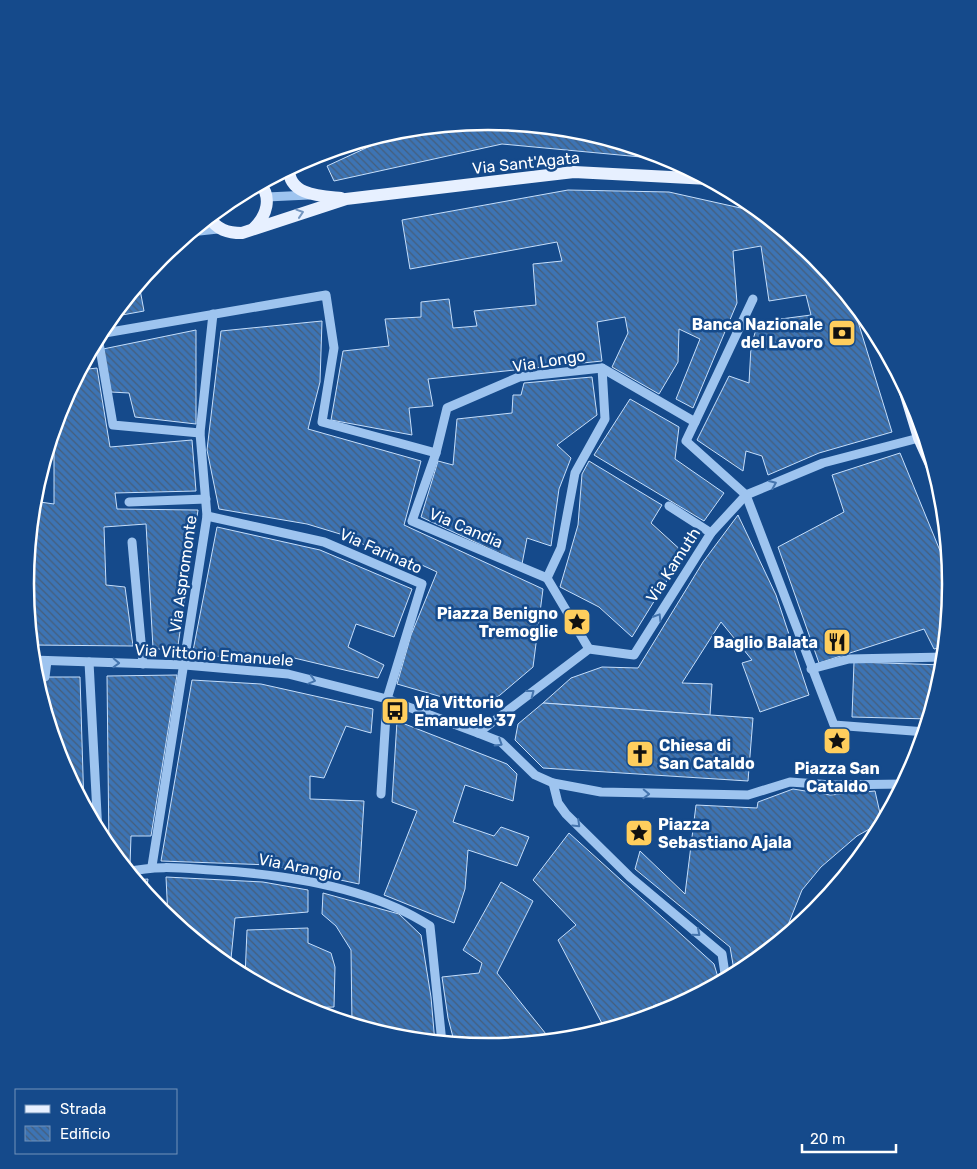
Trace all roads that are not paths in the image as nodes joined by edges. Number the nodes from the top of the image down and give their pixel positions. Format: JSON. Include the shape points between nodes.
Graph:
{"nodes":[{"id":1,"x":290,"y":175,"type":"edge"},
{"id":2,"x":692,"y":178,"type":"edge"},
{"id":3,"x":269,"y":187,"type":"edge"},
{"id":4,"x":265,"y":189,"type":"edge"},
{"id":5,"x":309,"y":195,"type":"junction"},
{"id":6,"x":346,"y":198,"type":"junction"},
{"id":7,"x":214,"y":223,"type":"edge"},
{"id":8,"x":218,"y":228,"type":"junction"},
{"id":9,"x":254,"y":228,"type":"junction"},
{"id":10,"x":205,"y":230,"type":"edge"},
{"id":11,"x":753,"y":299,"type":"dead end"},
{"id":12,"x":213,"y":314,"type":"junction"},
{"id":13,"x":109,"y":334,"type":"edge"},
{"id":14,"x":100,"y":348,"type":"edge"},
{"id":15,"x":602,"y":368,"type":"junction"},
{"id":16,"x":695,"y":422,"type":"junction"},
{"id":17,"x":200,"y":433,"type":"junction"},
{"id":18,"x":919,"y":438,"type":"edge"},
{"id":19,"x":436,"y":453,"type":"junction"},
{"id":20,"x":746,"y":495,"type":"junction"},
{"id":21,"x":206,"y":500,"type":"junction"},
{"id":22,"x":129,"y":502,"type":"dead end"},
{"id":23,"x":669,"y":506,"type":"dead end"},
{"id":24,"x":207,"y":516,"type":"junction"},
{"id":25,"x":711,"y":533,"type":"junction"},
{"id":26,"x":132,"y":542,"type":"dead end"},
{"id":27,"x":547,"y":578,"type":"junction"},
{"id":28,"x":589,"y":649,"type":"junction"},
{"id":29,"x":937,"y":657,"type":"edge"},
{"id":30,"x":40,"y":661,"type":"edge"},
{"id":31,"x":47,"y":661,"type":"junction"},
{"id":32,"x":89,"y":662,"type":"junction"},
{"id":33,"x":143,"y":664,"type":"junction"},
{"id":34,"x":185,"y":665,"type":"junction"},
{"id":35,"x":811,"y":669,"type":"junction"},
{"id":36,"x":45,"y":677,"type":"tunnel mouth"},
{"id":37,"x":387,"y":700,"type":"junction"},
{"id":38,"x":919,"y":731,"type":"edge"},
{"id":39,"x":478,"y":733,"type":"junction"},
{"id":40,"x":553,"y":783,"type":"junction"},
{"id":41,"x":897,"y":784,"type":"edge"},
{"id":42,"x":381,"y":794,"type":"dead end"},
{"id":43,"x":97,"y":815,"type":"edge"},
{"id":44,"x":152,"y":866,"type":"junction"},
{"id":45,"x":136,"y":870,"type":"edge"},
{"id":46,"x":725,"y":973,"type":"edge"},
{"id":47,"x":441,"y":1036,"type":"edge"}],
"edges":[{"from":1,"to":5,"type":"main road","via":[[296,187]]},
{"from":2,"to":6,"type":"main road","name":"Via Sant'Agata","via":[[574,172]]},
{"from":3,"to":5,"type":"street"},
{"from":4,"to":9,"type":"main road","via":[[264,214]]},
{"from":5,"to":6,"type":"main road"},
{"from":9,"to":6,"type":"main road","one_way":true},
{"from":7,"to":8,"type":"main road"},
{"from":8,"to":9,"type":"main road","via":[[230,233]]},
{"from":8,"to":10,"type":"street"},
{"from":11,"to":16,"type":"street"},
{"from":12,"to":13,"type":"street"},
{"from":12,"to":17,"type":"street","name":"Via Aspromonte"},
{"from":12,"to":19,"type":"street","via":[[326,295],[334,348],[322,422]]},
{"from":14,"to":17,"type":"street","via":[[113,425]]},
{"from":15,"to":16,"type":"street","name":"Via Longo"},
{"from":15,"to":19,"type":"street","name":"Via Longo","via":[[520,377],[447,408]]},
{"from":15,"to":27,"type":"street","via":[[605,419],[575,473],[561,548]]},
{"from":16,"to":20,"type":"street","via":[[686,442]]},
{"from":17,"to":21,"type":"street","name":"Via Aspromonte"},
{"from":20,"to":18,"type":"street","name":"Via Kamuth","one_way":true,"via":[[823,463]]},
{"from":19,"to":27,"type":"street","name":"Via Candia","via":[[412,521]]},
{"from":20,"to":25,"type":"street","name":"Via Kamuth"},
{"from":20,"to":35,"type":"street"},
{"from":21,"to":22,"type":"street"},
{"from":21,"to":24,"type":"street","name":"Via Aspromonte"},
{"from":23,"to":25,"type":"street"},
{"from":24,"to":34,"type":"street","name":"Via Aspromonte"},
{"from":24,"to":37,"type":"street","name":"Via Farinato","via":[[324,542],[422,584]]},
{"from":28,"to":25,"type":"street","name":"Via Kamuth","one_way":true,"via":[[634,655]]},
{"from":26,"to":33,"type":"street"},
{"from":27,"to":28,"type":"street"},
{"from":39,"to":28,"type":"street","one_way":true},
{"from":29,"to":35,"type":"street","via":[[848,659]]},
{"from":30,"to":31,"type":"street","name":"Via Vittorio Emanuele"},
{"from":31,"to":32,"type":"street","name":"Via Vittorio Emanuele"},
{"from":31,"to":36,"type":"street"},
{"from":32,"to":33,"type":"street","name":"Via Vittorio Emanuele","one_way":true},
{"from":32,"to":43,"type":"street"},
{"from":33,"to":34,"type":"street","name":"Via Vittorio Emanuele"},
{"from":34,"to":37,"type":"street","name":"Via Vittorio Emanuele","one_way":true,"via":[[288,674]]},
{"from":34,"to":44,"type":"street","name":"Via Aspromonte"},
{"from":35,"to":38,"type":"street","via":[[834,725]]},
{"from":37,"to":39,"type":"street","name":"Via Vittorio Emanuele"},
{"from":37,"to":42,"type":"street","name":"Via Farinato"},
{"from":39,"to":40,"type":"street","name":"Via Vittorio Emanuele","one_way":true,"via":[[501,742],[535,775]]},
{"from":40,"to":41,"type":"street","name":"Via Vittorio Emanuele","one_way":true,"via":[[601,792],[748,795],[790,782]]},
{"from":40,"to":46,"type":"street","one_way":true,"via":[[558,803],[566,814],[630,877],[722,954]]},
{"from":44,"to":45,"type":"street","name":"Via Arangio"},
{"from":44,"to":47,"type":"street","name":"Via Arangio","via":[[267,873],[372,898],[408,912],[430,926]]}]}
